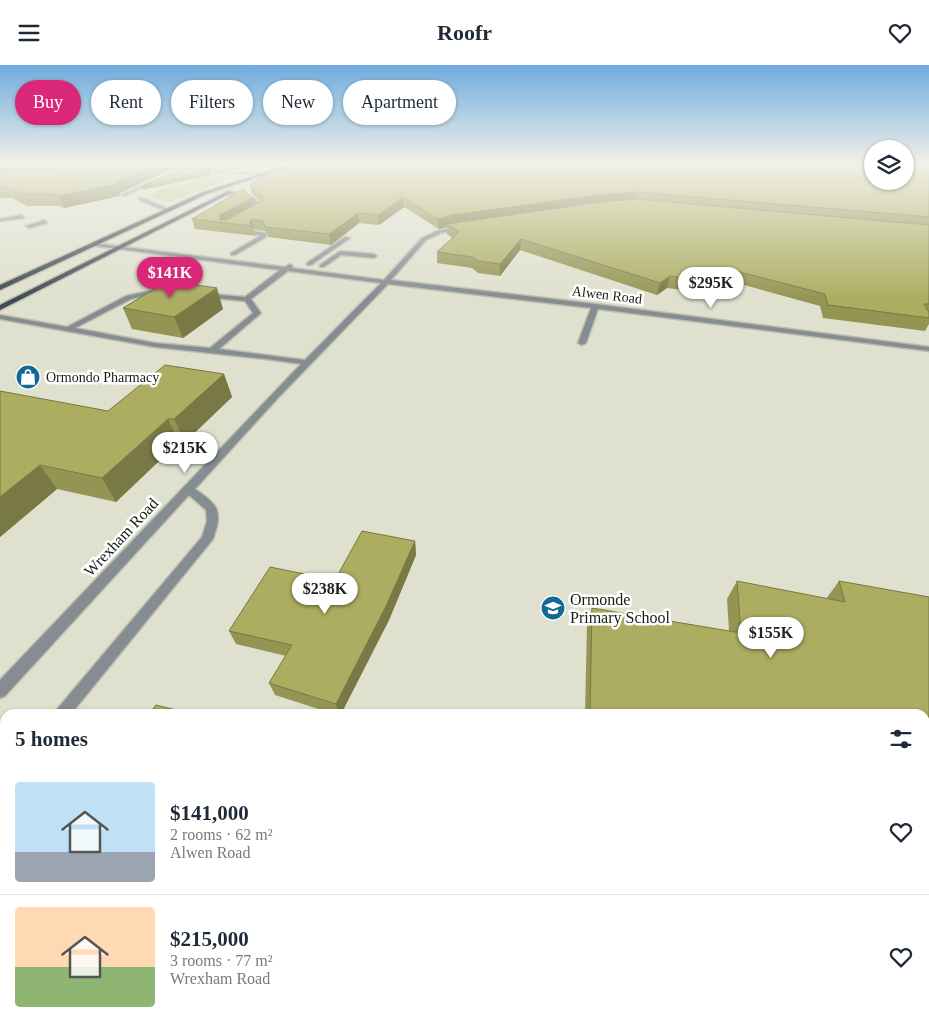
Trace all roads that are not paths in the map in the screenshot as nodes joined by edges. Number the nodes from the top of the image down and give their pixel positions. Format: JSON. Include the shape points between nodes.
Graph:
{"nodes":[{"id":1,"x":196,"y":209,"type":"edge"},
{"id":2,"x":259,"y":209,"type":"edge"},
{"id":3,"x":168,"y":210,"type":"edge"},
{"id":4,"x":247,"y":216,"type":"edge"},
{"id":5,"x":22,"y":217,"type":"edge"},
{"id":6,"x":2,"y":220,"type":"dead end"},
{"id":7,"x":45,"y":222,"type":"dead end"},
{"id":8,"x":29,"y":226,"type":"dead end"},
{"id":9,"x":469,"y":226,"type":"edge"},
{"id":10,"x":256,"y":232,"type":"edge"},
{"id":11,"x":106,"y":238,"type":"junction"},
{"id":12,"x":347,"y":238,"type":"edge"},
{"id":13,"x":130,"y":241,"type":"junction"},
{"id":14,"x":95,"y":244,"type":"junction"},
{"id":15,"x":117,"y":247,"type":"junction"},
{"id":16,"x":233,"y":254,"type":"junction"},
{"id":17,"x":374,"y":256,"type":"dead end"},
{"id":18,"x":296,"y":262,"type":"junction"},
{"id":19,"x":309,"y":264,"type":"junction"},
{"id":20,"x":322,"y":266,"type":"junction"},
{"id":21,"x":287,"y":269,"type":"junction"},
{"id":22,"x":389,"y":279,"type":"junction"},
{"id":23,"x":0,"y":288,"type":"edge"},
{"id":24,"x":179,"y":293,"type":"edge"},
{"id":25,"x":198,"y":295,"type":"edge"},
{"id":26,"x":248,"y":299,"type":"junction"},
{"id":27,"x":595,"y":306,"type":"junction"},
{"id":28,"x":0,"y":308,"type":"edge"},
{"id":29,"x":0,"y":317,"type":"edge"},
{"id":30,"x":70,"y":328,"type":"junction"},
{"id":31,"x":582,"y":343,"type":"dead end"},
{"id":32,"x":929,"y":349,"type":"edge"},
{"id":33,"x":211,"y":351,"type":"junction"},
{"id":34,"x":308,"y":363,"type":"junction"},
{"id":35,"x":188,"y":489,"type":"junction"},
{"id":36,"x":0,"y":691,"type":"edge"},
{"id":37,"x":65,"y":709,"type":"edge"}],
"edges":[{"from":1,"to":13,"type":"main road"},
{"from":2,"to":4,"type":"street"},
{"from":3,"to":11,"type":"main road"},
{"from":5,"to":6,"type":"street"},
{"from":7,"to":8,"type":"street"},
{"from":9,"to":22,"type":"street","name":"Wrexham Road","via":[[428,237]]},
{"from":10,"to":16,"type":"street","via":[[263,237]]},
{"from":11,"to":13,"type":"street","name":"Alwen Road"},
{"from":11,"to":14,"type":"main road"},
{"from":12,"to":19,"type":"street"},
{"from":13,"to":15,"type":"main road"},
{"from":13,"to":16,"type":"street","name":"Alwen Road"},
{"from":14,"to":15,"type":"street","name":"Alwen Road"},
{"from":14,"to":23,"type":"main road"},
{"from":15,"to":21,"type":"street","name":"Alwen Road"},
{"from":15,"to":28,"type":"main road"},
{"from":16,"to":18,"type":"street","name":"Alwen Road"},
{"from":17,"to":20,"type":"street","via":[[340,253]]},
{"from":18,"to":19,"type":"street","name":"Alwen Road"},
{"from":18,"to":21,"type":"street"},
{"from":19,"to":20,"type":"street","name":"Alwen Road"},
{"from":20,"to":22,"type":"street","name":"Alwen Road"},
{"from":21,"to":22,"type":"street","name":"Alwen Road"},
{"from":21,"to":26,"type":"street"},
{"from":22,"to":27,"type":"street","name":"Alwen Road"},
{"from":22,"to":34,"type":"street","name":"Wrexham Road"},
{"from":24,"to":30,"type":"street","via":[[151,291],[132,296]]},
{"from":25,"to":26,"type":"street"},
{"from":26,"to":33,"type":"street","via":[[257,313]]},
{"from":27,"to":31,"type":"street"},
{"from":27,"to":32,"type":"street","name":"Alwen Road"},
{"from":29,"to":30,"type":"street"},
{"from":30,"to":33,"type":"street","via":[[128,341]]},
{"from":33,"to":34,"type":"street"},
{"from":34,"to":35,"type":"street","name":"Wrexham Road"},
{"from":35,"to":36,"type":"street","name":"Wrexham Road"},
{"from":35,"to":37,"type":"street","via":[[214,510],[214,521],[207,539]]}]}
